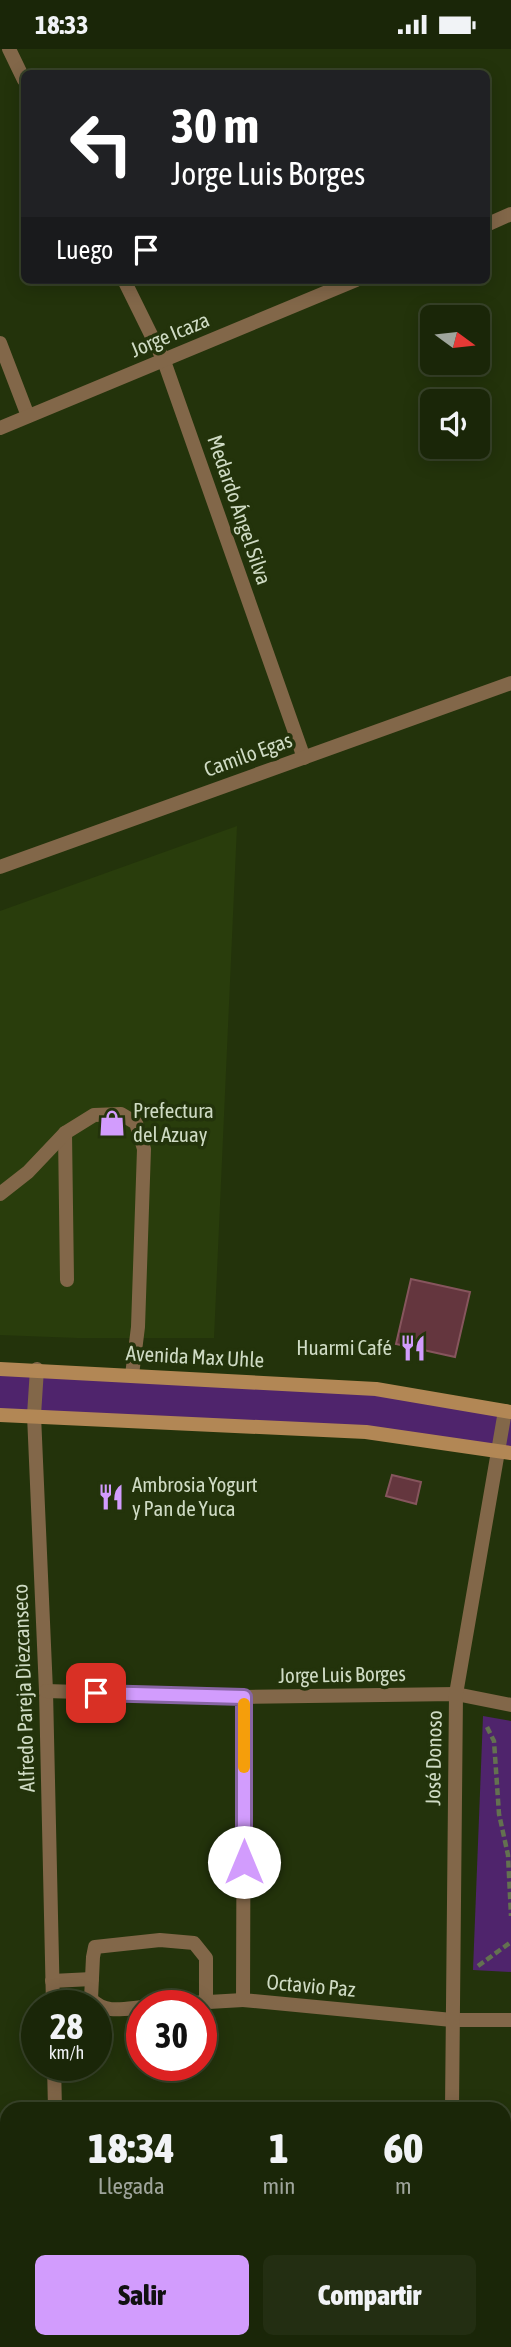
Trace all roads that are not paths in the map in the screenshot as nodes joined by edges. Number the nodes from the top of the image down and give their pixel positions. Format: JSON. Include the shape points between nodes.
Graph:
{"nodes":[{"id":1,"x":9,"y":49,"type":"edge"},
{"id":2,"x":21,"y":74,"type":"edge"},
{"id":3,"x":511,"y":214,"type":"edge"},
{"id":4,"x":490,"y":223,"type":"edge"},
{"id":5,"x":126,"y":284,"type":"edge"},
{"id":6,"x":346,"y":284,"type":"edge"},
{"id":7,"x":0,"y":343,"type":"edge"},
{"id":8,"x":164,"y":361,"type":"junction"},
{"id":9,"x":28,"y":416,"type":"junction"},
{"id":10,"x":0,"y":428,"type":"edge"},
{"id":11,"x":511,"y":683,"type":"edge"},
{"id":12,"x":304,"y":758,"type":"junction"},
{"id":13,"x":0,"y":867,"type":"edge"},
{"id":14,"x":65,"y":1133,"type":"junction"},
{"id":15,"x":0,"y":1194,"type":"edge"},
{"id":16,"x":67,"y":1280,"type":"dead end"},
{"id":17,"x":0,"y":1369,"type":"edge"},
{"id":18,"x":37,"y":1369,"type":"junction"},
{"id":19,"x":132,"y":1375,"type":"junction"},
{"id":20,"x":508,"y":1412,"type":"edge"},
{"id":21,"x":0,"y":1415,"type":"edge"},
{"id":22,"x":34,"y":1415,"type":"junction"},
{"id":23,"x":505,"y":1451,"type":"edge"},
{"id":24,"x":46,"y":1691,"type":"junction"},
{"id":25,"x":456,"y":1694,"type":"junction"},
{"id":26,"x":244,"y":1697,"type":"junction"},
{"id":27,"x":511,"y":1705,"type":"edge"},
{"id":28,"x":92,"y":1979,"type":"junction"},
{"id":29,"x":52,"y":1981,"type":"junction"},
{"id":30,"x":52,"y":1990,"type":"edge"},
{"id":31,"x":206,"y":1990,"type":"edge"},
{"id":32,"x":243,"y":2000,"type":"junction"},
{"id":33,"x":217,"y":2002,"type":"edge"},
{"id":34,"x":126,"y":2009,"type":"edge"},
{"id":35,"x":452,"y":2020,"type":"junction"},
{"id":36,"x":511,"y":2020,"type":"edge"},
{"id":37,"x":54,"y":2081,"type":"edge"},
{"id":38,"x":55,"y":2102,"type":"edge"},
{"id":39,"x":452,"y":2102,"type":"edge"}],
"edges":[{"from":1,"to":2,"type":"street"},
{"from":3,"to":4,"type":"street"},
{"from":5,"to":8,"type":"street","name":"Medardo Ángel Silva"},
{"from":6,"to":8,"type":"street","name":"Jorge Icaza"},
{"from":7,"to":9,"type":"street"},
{"from":8,"to":9,"type":"street","name":"Jorge Icaza"},
{"from":8,"to":12,"type":"street","name":"Medardo Ángel Silva"},
{"from":9,"to":10,"type":"street","name":"Jorge Icaza"},
{"from":11,"to":12,"type":"street","name":"Camilo Egas"},
{"from":12,"to":13,"type":"street","name":"Camilo Egas"},
{"from":14,"to":15,"type":"street"},
{"from":14,"to":16,"type":"street"},
{"from":14,"to":19,"type":"street","via":[[94,1115],[121,1114],[136,1123],[144,1149]]},
{"from":17,"to":18,"type":"main road","name":"Avenida Max Uhle"},
{"from":18,"to":19,"type":"main road","name":"Avenida Max Uhle"},
{"from":18,"to":22,"type":"street","name":"Alfredo Pareja Diezcanseco"},
{"from":19,"to":20,"type":"main road","name":"Avenida Max Uhle","via":[[376,1389]]},
{"from":20,"to":23,"type":"street","name":"José Donoso"},
{"from":21,"to":22,"type":"main road"},
{"from":22,"to":23,"type":"main road","via":[[366,1432]]},
{"from":22,"to":24,"type":"street","name":"Alfredo Pareja Diezcanseco"},
{"from":23,"to":25,"type":"street","name":"José Donoso"},
{"from":24,"to":26,"type":"street","name":"Jorge Luis Borges"},
{"from":24,"to":29,"type":"street","name":"Alfredo Pareja Diezcanseco"},
{"from":25,"to":26,"type":"street","name":"Jorge Luis Borges"},
{"from":25,"to":27,"type":"street","name":"Jorge Luis Borges"},
{"from":25,"to":35,"type":"street","name":"José Donoso"},
{"from":26,"to":32,"type":"street","name":"Octavio Paz"},
{"from":28,"to":29,"type":"street"},
{"from":28,"to":31,"type":"street","via":[[95,1947],[160,1940],[194,1943],[206,1958]]},
{"from":28,"to":34,"type":"street","via":[[91,1999],[99,2007]]},
{"from":29,"to":30,"type":"street","name":"Alfredo Pareja Diezcanseco"},
{"from":32,"to":33,"type":"street"},
{"from":32,"to":35,"type":"street","name":"Octavio Paz"},
{"from":35,"to":36,"type":"street","name":"Octavio Paz"},
{"from":35,"to":39,"type":"street","name":"José Donoso"},
{"from":37,"to":38,"type":"street"}]}
